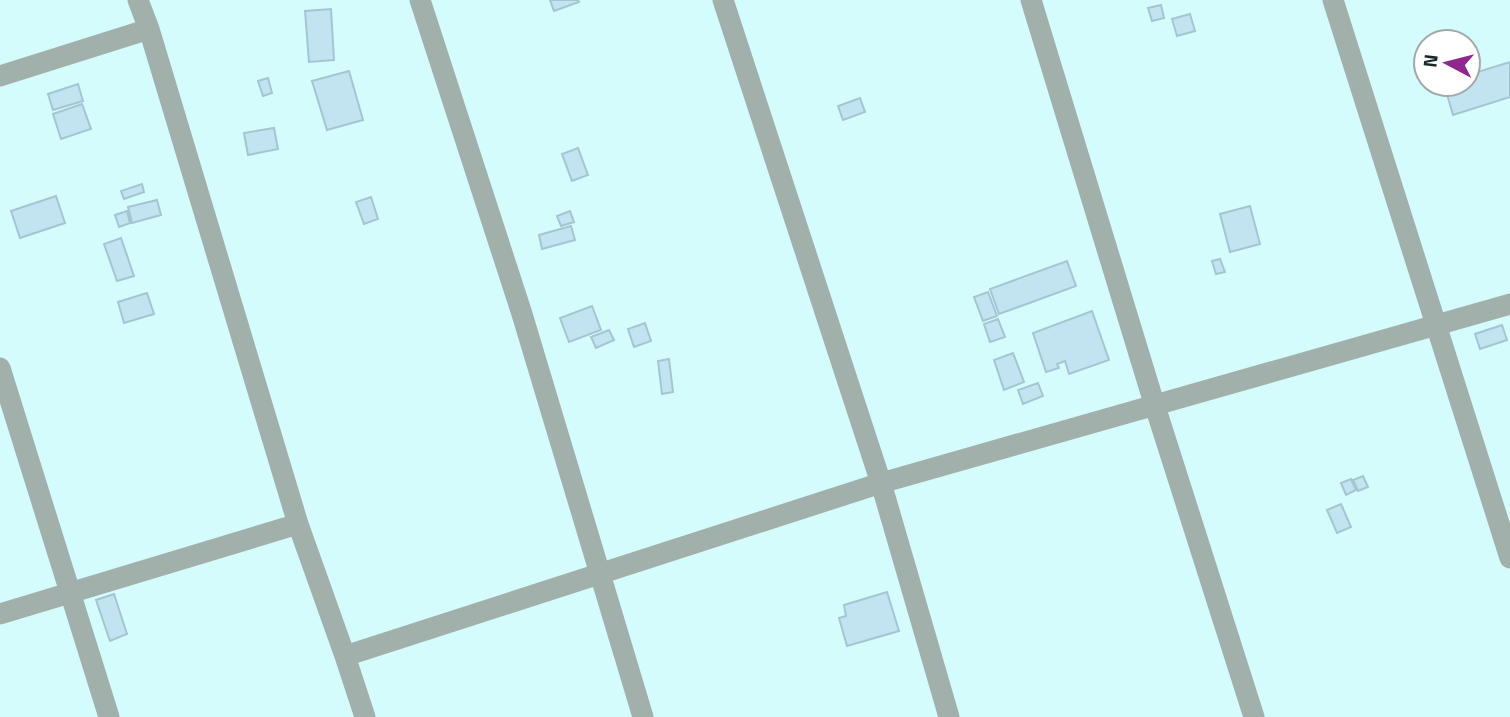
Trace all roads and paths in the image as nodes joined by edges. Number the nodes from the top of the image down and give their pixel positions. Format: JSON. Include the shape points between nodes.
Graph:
{"nodes":[{"id":1,"x":138,"y":0,"type":"edge"},
{"id":2,"x":420,"y":0,"type":"edge"},
{"id":3,"x":723,"y":0,"type":"edge"},
{"id":4,"x":1031,"y":0,"type":"edge"},
{"id":5,"x":1334,"y":0,"type":"edge"},
{"id":6,"x":149,"y":29,"type":"junction"},
{"id":7,"x":0,"y":76,"type":"edge"},
{"id":8,"x":1510,"y":304,"type":"edge"},
{"id":9,"x":1437,"y":326,"type":"junction"},
{"id":10,"x":0,"y":368,"type":"edge"},
{"id":11,"x":1154,"y":403,"type":"junction"},
{"id":12,"x":881,"y":483,"type":"junction"},
{"id":13,"x":298,"y":524,"type":"junction"},
{"id":14,"x":1510,"y":558,"type":"edge"},
{"id":15,"x":601,"y":574,"type":"junction"},
{"id":16,"x":69,"y":594,"type":"junction"},
{"id":17,"x":0,"y":614,"type":"edge"},
{"id":18,"x":345,"y":656,"type":"junction"},
{"id":19,"x":109,"y":717,"type":"edge"},
{"id":20,"x":365,"y":717,"type":"edge"},
{"id":21,"x":643,"y":717,"type":"edge"},
{"id":22,"x":950,"y":717,"type":"edge"},
{"id":23,"x":1254,"y":717,"type":"edge"}],
"edges":[{"from":1,"to":6,"type":"street"},
{"from":2,"to":15,"type":"street"},
{"from":3,"to":12,"type":"street"},
{"from":4,"to":11,"type":"street"},
{"from":5,"to":9,"type":"street"},
{"from":6,"to":7,"type":"street"},
{"from":6,"to":13,"type":"street"},
{"from":8,"to":9,"type":"street"},
{"from":9,"to":11,"type":"street"},
{"from":9,"to":14,"type":"street"},
{"from":10,"to":16,"type":"street"},
{"from":11,"to":12,"type":"street"},
{"from":11,"to":23,"type":"street"},
{"from":12,"to":15,"type":"street"},
{"from":12,"to":22,"type":"street"},
{"from":13,"to":16,"type":"street"},
{"from":13,"to":18,"type":"street"},
{"from":15,"to":18,"type":"street"},
{"from":15,"to":21,"type":"street"},
{"from":16,"to":17,"type":"street"},
{"from":16,"to":19,"type":"street"},
{"from":18,"to":20,"type":"street"}]}
